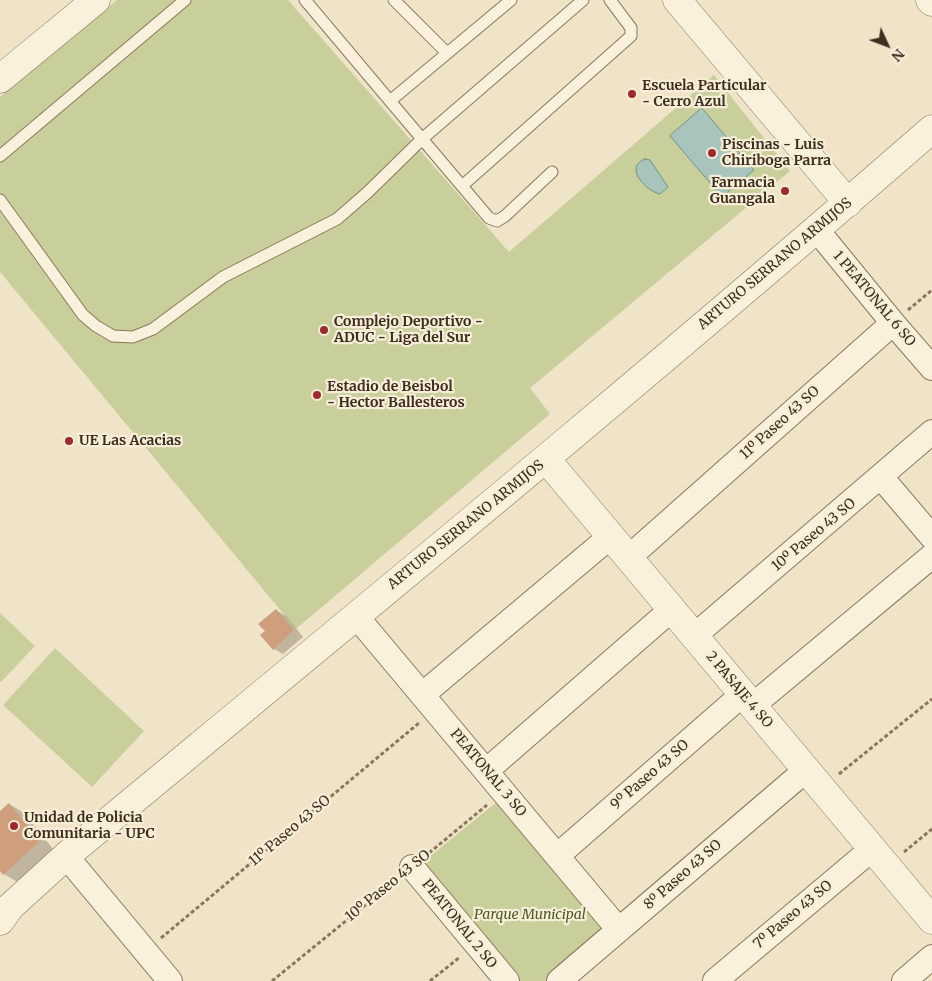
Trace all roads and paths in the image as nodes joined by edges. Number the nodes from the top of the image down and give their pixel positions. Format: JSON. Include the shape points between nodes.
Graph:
{"nodes":[{"id":1,"x":96,"y":0,"type":"edge"},
{"id":2,"x":185,"y":0,"type":"edge"},
{"id":3,"x":305,"y":0,"type":"edge"},
{"id":4,"x":394,"y":0,"type":"edge"},
{"id":5,"x":511,"y":0,"type":"edge"},
{"id":6,"x":583,"y":0,"type":"edge"},
{"id":7,"x":610,"y":0,"type":"edge"},
{"id":8,"x":677,"y":0,"type":"edge"},
{"id":9,"x":447,"y":53,"type":"junction"},
{"id":10,"x":2,"y":74,"type":"edge"},
{"id":11,"x":390,"y":102,"type":"junction"},
{"id":12,"x":932,"y":129,"type":"edge"},
{"id":13,"x":422,"y":139,"type":"junction"},
{"id":14,"x":0,"y":156,"type":"edge"},
{"id":15,"x":552,"y":172,"type":"dead end"},
{"id":16,"x":462,"y":186,"type":"junction"},
{"id":17,"x":0,"y":200,"type":"edge"},
{"id":18,"x":848,"y":203,"type":"junction"},
{"id":19,"x":816,"y":230,"type":"junction"},
{"id":20,"x":932,"y":290,"type":"edge"},
{"id":21,"x":893,"y":323,"type":"junction"},
{"id":22,"x":932,"y":368,"type":"edge"},
{"id":23,"x":932,"y":432,"type":"edge"},
{"id":24,"x":546,"y":459,"type":"junction"},
{"id":25,"x":881,"y":477,"type":"junction"},
{"id":26,"x":610,"y":536,"type":"junction"},
{"id":27,"x":932,"y":537,"type":"edge"},
{"id":28,"x":932,"y":556,"type":"edge"},
{"id":29,"x":628,"y":558,"type":"junction"},
{"id":30,"x":672,"y":609,"type":"junction"},
{"id":31,"x":356,"y":616,"type":"junction"},
{"id":32,"x":694,"y":636,"type":"junction"},
{"id":33,"x":932,"y":699,"type":"edge"},
{"id":34,"x":748,"y":700,"type":"junction"},
{"id":35,"x":429,"y":703,"type":"junction"},
{"id":36,"x":486,"y":771,"type":"junction"},
{"id":37,"x":814,"y":779,"type":"junction"},
{"id":38,"x":503,"y":792,"type":"junction"},
{"id":39,"x":932,"y":829,"type":"edge"},
{"id":40,"x":66,"y":856,"type":"junction"},
{"id":41,"x":557,"y":856,"type":"junction"},
{"id":42,"x":879,"y":858,"type":"junction"},
{"id":43,"x":412,"y":867,"type":"junction"},
{"id":44,"x":932,"y":920,"type":"edge"},
{"id":45,"x":0,"y":921,"type":"edge"},
{"id":46,"x":619,"y":930,"type":"junction"},
{"id":47,"x":476,"y":944,"type":"junction"},
{"id":48,"x":145,"y":951,"type":"junction"},
{"id":49,"x":932,"y":957,"type":"edge"},
{"id":50,"x":170,"y":981,"type":"edge"},
{"id":51,"x":272,"y":981,"type":"edge"},
{"id":52,"x":430,"y":981,"type":"edge"},
{"id":53,"x":506,"y":981,"type":"edge"},
{"id":54,"x":559,"y":981,"type":"edge"},
{"id":55,"x":715,"y":981,"type":"edge"},
{"id":56,"x":904,"y":981,"type":"edge"}],
"edges":[{"from":1,"to":10,"type":"street"},
{"from":2,"to":14,"type":"lane"},
{"from":3,"to":11,"type":"lane"},
{"from":4,"to":9,"type":"lane"},
{"from":5,"to":9,"type":"lane"},
{"from":6,"to":13,"type":"lane"},
{"from":7,"to":16,"type":"lane","via":[[631,28],[631,36]]},
{"from":8,"to":18,"type":"street"},
{"from":9,"to":11,"type":"lane"},
{"from":11,"to":13,"type":"lane"},
{"from":12,"to":18,"type":"street","name":"ARTURO SERRANO ARMIJOS"},
{"from":13,"to":16,"type":"lane"},
{"from":13,"to":17,"type":"lane","via":[[337,219],[223,277],[153,329],[133,337],[112,336],[83,315]]},
{"from":15,"to":16,"type":"lane","via":[[497,221],[489,218]]},
{"from":18,"to":19,"type":"street","name":"ARTURO SERRANO ARMIJOS"},
{"from":19,"to":21,"type":"street","name":"1 PEATONAL 6 SO"},
{"from":19,"to":24,"type":"street","name":"ARTURO SERRANO ARMIJOS"},
{"from":20,"to":21,"type":"path"},
{"from":21,"to":22,"type":"street","name":"1 PEATONAL 6 SO"},
{"from":21,"to":29,"type":"street","name":"11º Paseo 43 SO"},
{"from":23,"to":25,"type":"street","name":"10º Paseo 43 SO"},
{"from":24,"to":26,"type":"street","name":"2 PASAJE 4 SO"},
{"from":24,"to":31,"type":"street","name":"ARTURO SERRANO ARMIJOS"},
{"from":25,"to":27,"type":"street"},
{"from":25,"to":32,"type":"street","name":"10º Paseo 43 SO"},
{"from":26,"to":29,"type":"street","name":"2 PASAJE 4 SO"},
{"from":26,"to":35,"type":"street"},
{"from":28,"to":34,"type":"street","name":"9º Paseo 43 SO"},
{"from":29,"to":30,"type":"street","name":"2 PASAJE 4 SO"},
{"from":30,"to":32,"type":"street","name":"2 PASAJE 4 SO"},
{"from":30,"to":36,"type":"street"},
{"from":31,"to":35,"type":"street","name":"PEATONAL 3 SO"},
{"from":31,"to":40,"type":"street","name":"ARTURO SERRANO ARMIJOS"},
{"from":32,"to":34,"type":"street","name":"2 PASAJE 4 SO"},
{"from":33,"to":37,"type":"path"},
{"from":34,"to":37,"type":"street","name":"2 PASAJE 4 SO"},
{"from":34,"to":41,"type":"street","name":"9º Paseo 43 SO"},
{"from":35,"to":36,"type":"street","name":"PEATONAL 3 SO"},
{"from":35,"to":48,"type":"path","name":"11º Paseo 43 SO"},
{"from":36,"to":38,"type":"street","name":"PEATONAL 3 SO"},
{"from":37,"to":42,"type":"street","name":"2 PASAJE 4 SO"},
{"from":37,"to":46,"type":"street","name":"8º Paseo 43 SO"},
{"from":38,"to":41,"type":"street","name":"PEATONAL 3 SO"},
{"from":38,"to":43,"type":"path","name":"10º Paseo 43 SO"},
{"from":39,"to":42,"type":"path"},
{"from":40,"to":45,"type":"street","name":"ARTURO SERRANO ARMIJOS","via":[[10,907]]},
{"from":40,"to":48,"type":"street"},
{"from":41,"to":46,"type":"street","name":"PEATONAL 3 SO"},
{"from":42,"to":44,"type":"street","name":"2 PASAJE 4 SO"},
{"from":42,"to":55,"type":"street","name":"7º Paseo 43 SO"},
{"from":43,"to":47,"type":"street","name":"PEATONAL 2 SO"},
{"from":43,"to":51,"type":"path","name":"10º Paseo 43 SO"},
{"from":46,"to":54,"type":"street","name":"8º Paseo 43 SO"},
{"from":47,"to":52,"type":"path"},
{"from":47,"to":53,"type":"street","name":"PEATONAL 2 SO"},
{"from":48,"to":50,"type":"street"},
{"from":49,"to":56,"type":"street"}]}
